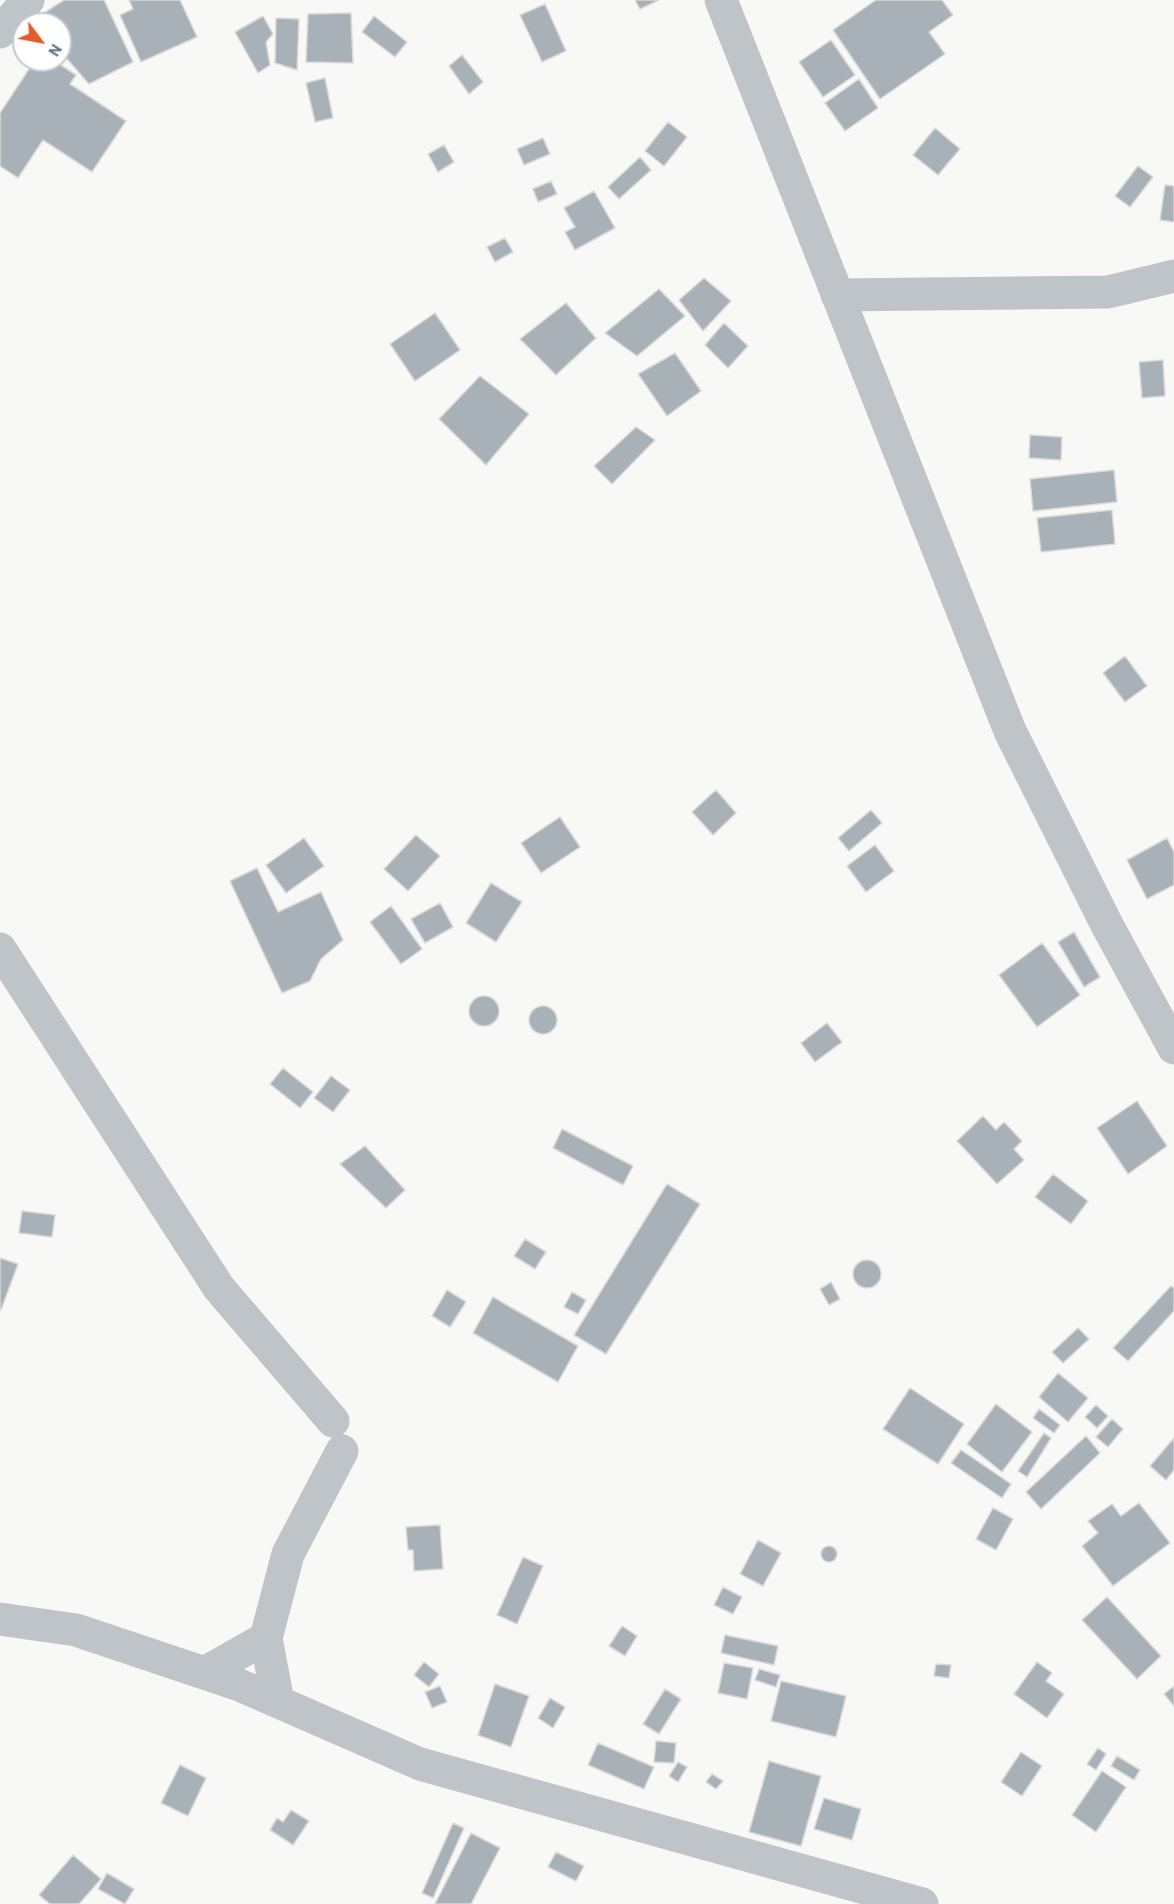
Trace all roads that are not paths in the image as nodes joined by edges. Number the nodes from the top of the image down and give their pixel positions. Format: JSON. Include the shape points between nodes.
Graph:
{"nodes":[{"id":1,"x":28,"y":0,"type":"edge"},
{"id":2,"x":721,"y":0,"type":"edge"},
{"id":3,"x":0,"y":32,"type":"edge"},
{"id":4,"x":1174,"y":276,"type":"edge"},
{"id":5,"x":837,"y":295,"type":"junction"},
{"id":6,"x":0,"y":949,"type":"edge"},
{"id":7,"x":1174,"y":1048,"type":"edge"},
{"id":8,"x":0,"y":1619,"type":"edge"},
{"id":9,"x":266,"y":1638,"type":"junction"},
{"id":10,"x":204,"y":1673,"type":"junction"},
{"id":11,"x":278,"y":1702,"type":"junction"},
{"id":12,"x":922,"y":1904,"type":"edge"}],
"edges":[{"from":1,"to":3,"type":"street"},
{"from":2,"to":5,"type":"street"},
{"from":4,"to":5,"type":"street","via":[[1108,292]]},
{"from":5,"to":7,"type":"street","via":[[1010,731]]},
{"from":6,"to":9,"type":"street","via":[[219,1288],[338,1436],[288,1554]]},
{"from":8,"to":10,"type":"street","via":[[76,1630]]},
{"from":9,"to":10,"type":"street"},
{"from":9,"to":11,"type":"street"},
{"from":10,"to":11,"type":"street"},
{"from":11,"to":12,"type":"street","via":[[420,1764]]}]}
